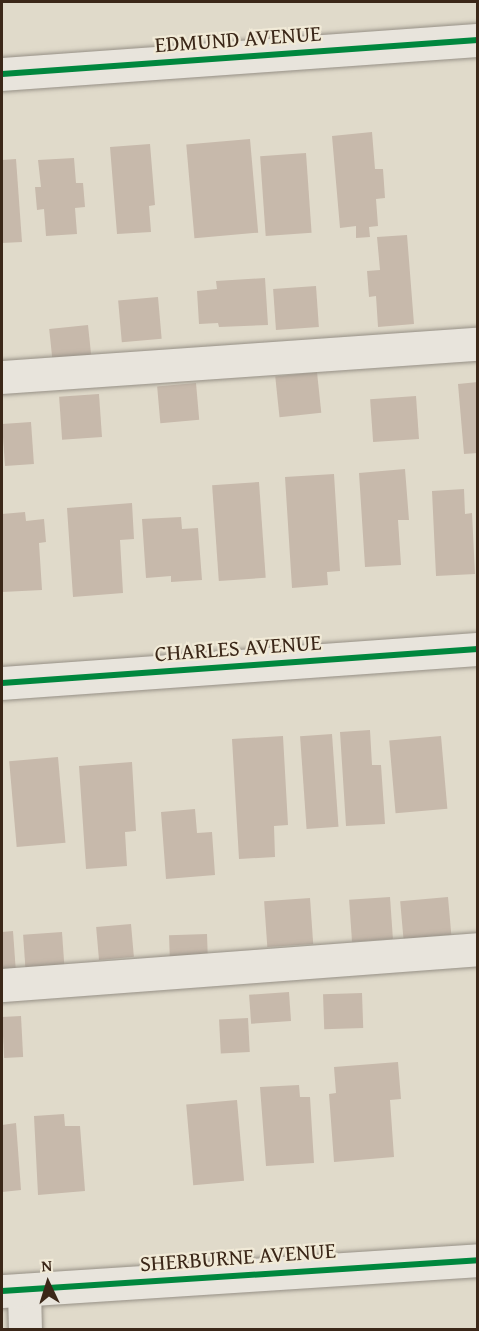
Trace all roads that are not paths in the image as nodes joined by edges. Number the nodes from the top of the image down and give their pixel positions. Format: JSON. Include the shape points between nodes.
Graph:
{"nodes":[{"id":1,"x":477,"y":40,"type":"edge"},
{"id":2,"x":2,"y":74,"type":"edge"},
{"id":3,"x":477,"y":344,"type":"edge"},
{"id":4,"x":2,"y":376,"type":"edge"},
{"id":5,"x":477,"y":650,"type":"edge"},
{"id":6,"x":2,"y":683,"type":"edge"},
{"id":7,"x":477,"y":949,"type":"edge"},
{"id":8,"x":2,"y":985,"type":"edge"},
{"id":9,"x":477,"y":1260,"type":"edge"},
{"id":10,"x":13,"y":1291,"type":"edge"},
{"id":11,"x":25,"y":1329,"type":"edge"}],
"edges":[{"from":1,"to":2,"type":"street","name":"EDMUND AVENUE"},
{"from":3,"to":4,"type":"street"},
{"from":5,"to":6,"type":"street","name":"CHARLES AVENUE"},
{"from":7,"to":8,"type":"street"},
{"from":9,"to":10,"type":"street","name":"SHERBURNE AVENUE"},
{"from":10,"to":11,"type":"street"}]}
